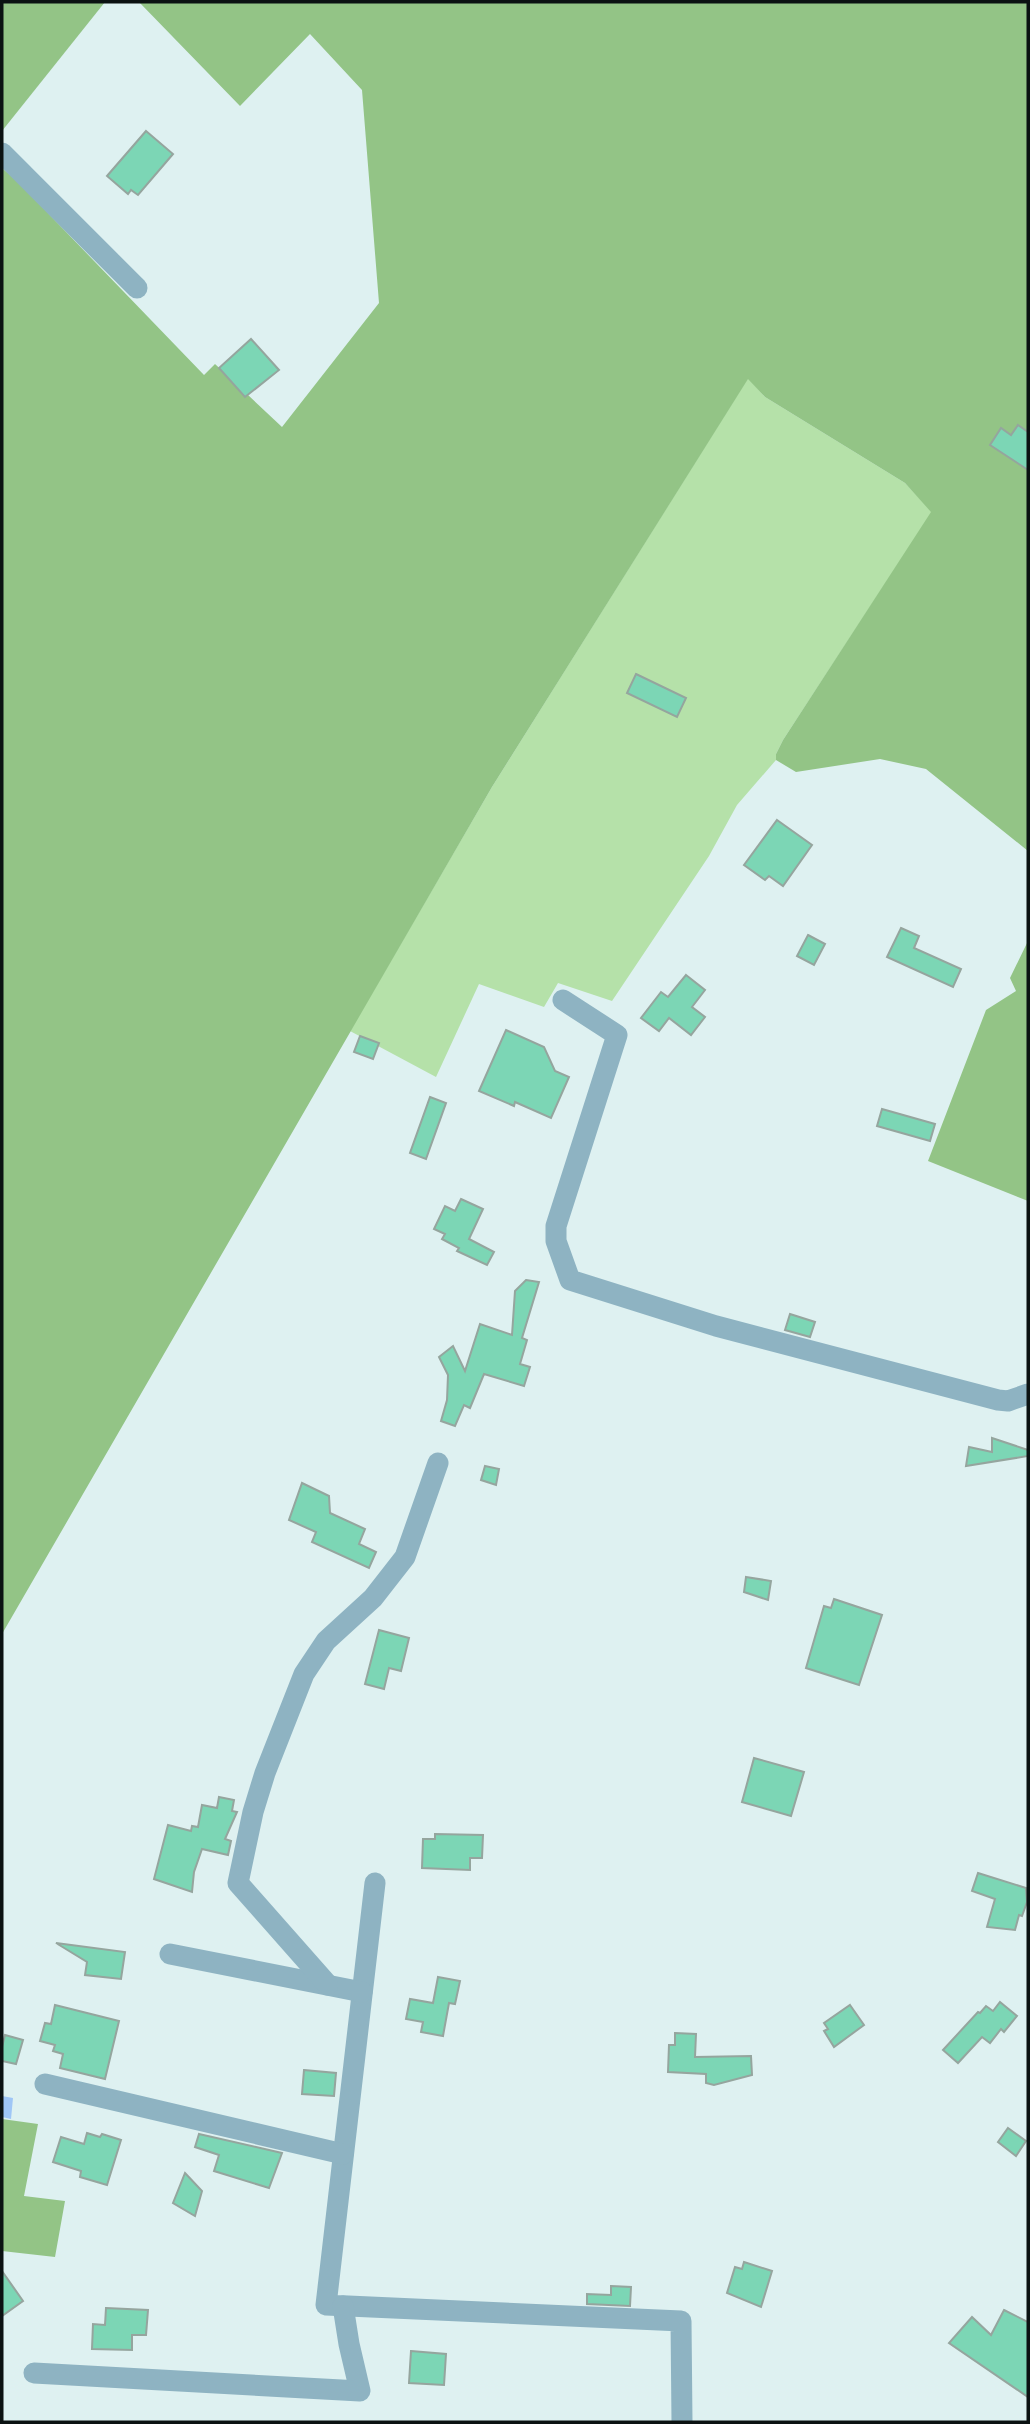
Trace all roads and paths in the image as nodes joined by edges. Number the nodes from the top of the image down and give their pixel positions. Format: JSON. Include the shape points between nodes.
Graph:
{"nodes":[{"id":1,"x":2,"y":153,"type":"edge"},
{"id":2,"x":137,"y":288,"type":"dead end"},
{"id":3,"x":563,"y":1000,"type":"dead end"},
{"id":4,"x":1028,"y":1394,"type":"edge"},
{"id":5,"x":438,"y":1464,"type":"dead end"},
{"id":6,"x":375,"y":1883,"type":"dead end"},
{"id":7,"x":170,"y":1954,"type":"dead end"},
{"id":8,"x":328,"y":1985,"type":"junction"},
{"id":9,"x":362,"y":1992,"type":"junction"},
{"id":10,"x":45,"y":2084,"type":"dead end"},
{"id":11,"x":343,"y":2154,"type":"junction"},
{"id":12,"x":343,"y":2306,"type":"junction"},
{"id":13,"x":34,"y":2373,"type":"dead end"},
{"id":14,"x":681,"y":2422,"type":"edge"}],
"edges":[{"from":1,"to":2,"type":"street"},
{"from":3,"to":4,"type":"street","via":[[617,1035],[556,1226],[556,1241],[569,1280],[716,1326],[998,1400]]},
{"from":5,"to":8,"type":"street","via":[[397,1570],[326,1641],[304,1674],[265,1773],[238,1883]]},
{"from":6,"to":9,"type":"street"},
{"from":7,"to":8,"type":"street"},
{"from":8,"to":9,"type":"street"},
{"from":9,"to":11,"type":"street"},
{"from":10,"to":11,"type":"street"},
{"from":11,"to":12,"type":"street","via":[[326,2305]]},
{"from":12,"to":13,"type":"street","via":[[360,2391]]},
{"from":12,"to":14,"type":"street","via":[[681,2322]]}]}
